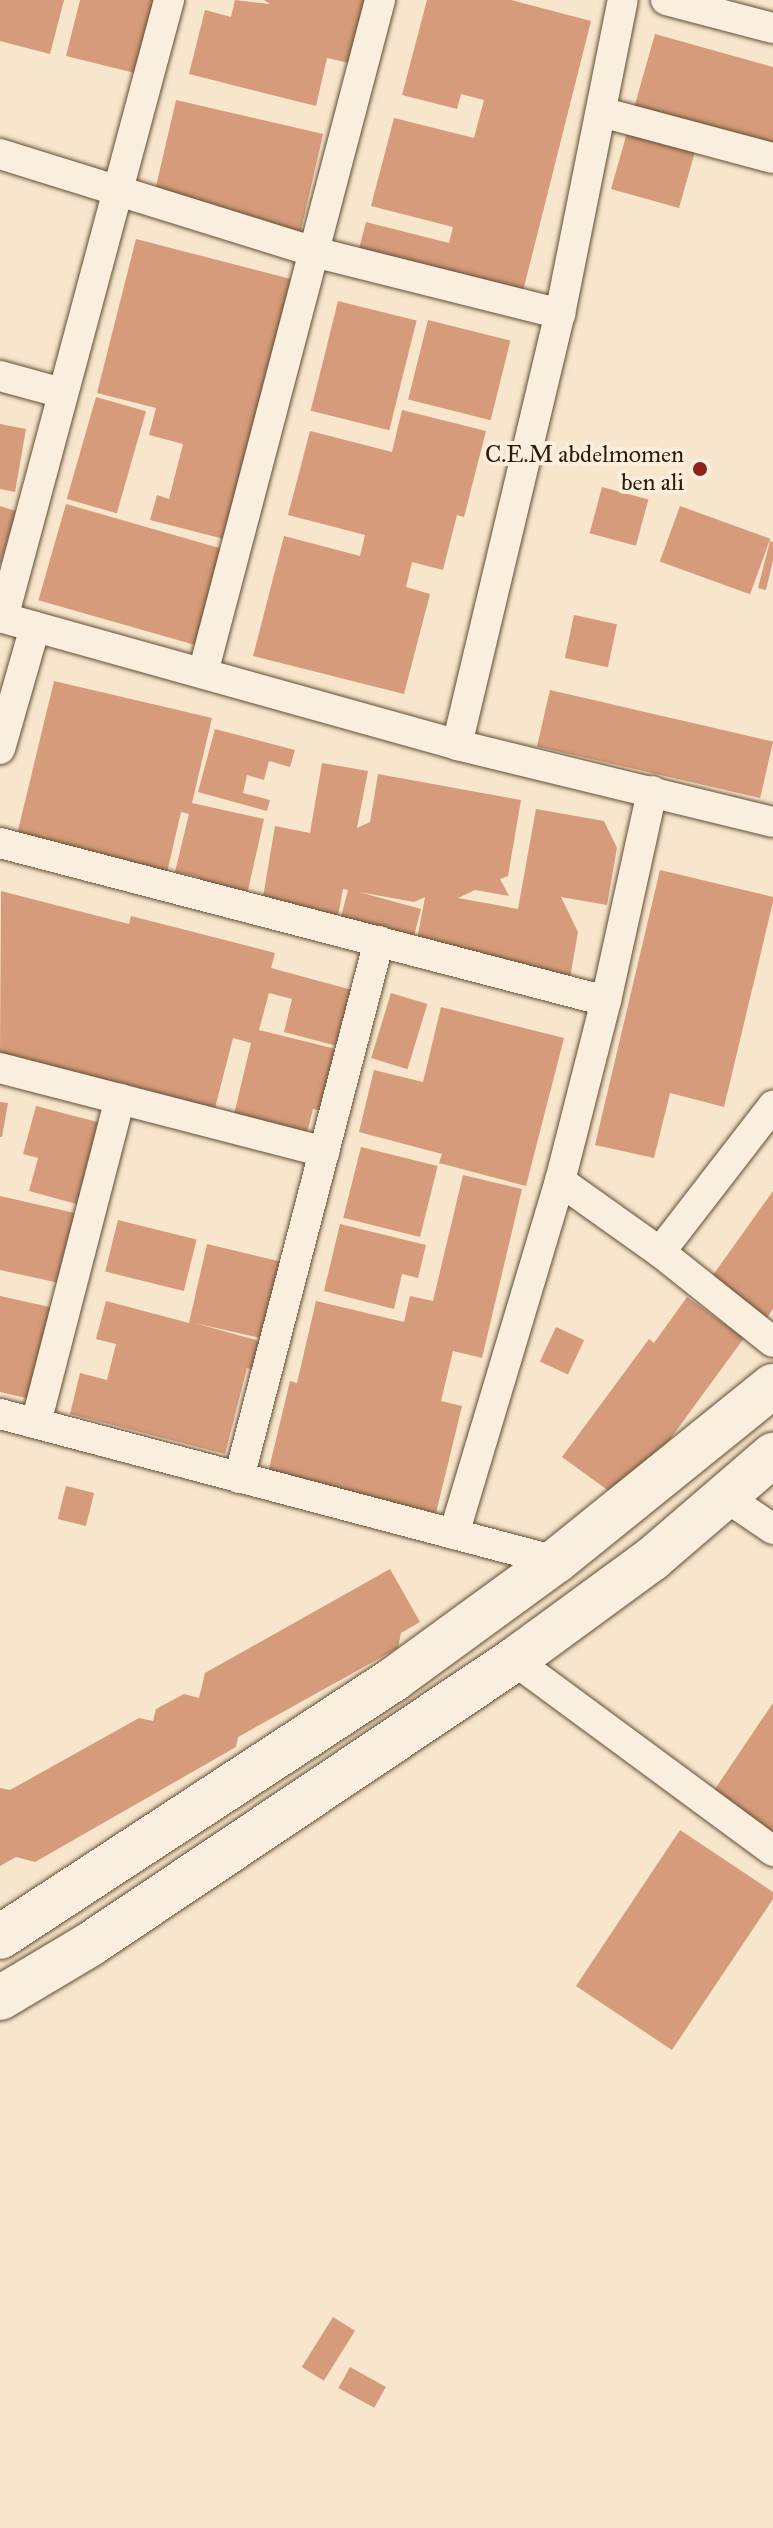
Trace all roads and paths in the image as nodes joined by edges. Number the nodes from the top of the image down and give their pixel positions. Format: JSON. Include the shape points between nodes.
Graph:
{"nodes":[{"id":1,"x":169,"y":0,"type":"edge"},
{"id":2,"x":380,"y":0,"type":"edge"},
{"id":3,"x":623,"y":0,"type":"edge"},
{"id":4,"x":666,"y":0,"type":"edge"},
{"id":5,"x":773,"y":28,"type":"edge"},
{"id":6,"x":601,"y":112,"type":"junction"},
{"id":7,"x":0,"y":154,"type":"edge"},
{"id":8,"x":773,"y":158,"type":"edge"},
{"id":9,"x":116,"y":190,"type":"junction"},
{"id":10,"x":314,"y":252,"type":"junction"},
{"id":11,"x":560,"y":314,"type":"junction"},
{"id":12,"x":0,"y":376,"type":"edge"},
{"id":13,"x":62,"y":393,"type":"junction"},
{"id":14,"x":1,"y":618,"type":"edge"},
{"id":15,"x":35,"y":627,"type":"junction"},
{"id":16,"x":203,"y":673,"type":"junction"},
{"id":17,"x":457,"y":745,"type":"junction"},
{"id":18,"x":0,"y":749,"type":"edge"},
{"id":19,"x":652,"y":791,"type":"junction"},
{"id":20,"x":773,"y":822,"type":"edge"},
{"id":21,"x":0,"y":843,"type":"edge"},
{"id":22,"x":379,"y":941,"type":"junction"},
{"id":23,"x":606,"y":1001,"type":"junction"},
{"id":24,"x":0,"y":1068,"type":"edge"},
{"id":25,"x":120,"y":1099,"type":"junction"},
{"id":26,"x":773,"y":1106,"type":"edge"},
{"id":27,"x":324,"y":1152,"type":"junction"},
{"id":28,"x":560,"y":1181,"type":"junction"},
{"id":29,"x":660,"y":1252,"type":"junction"},
{"id":30,"x":773,"y":1342,"type":"edge"},
{"id":31,"x":773,"y":1386,"type":"edge"},
{"id":32,"x":0,"y":1414,"type":"edge"},
{"id":33,"x":36,"y":1423,"type":"junction"},
{"id":34,"x":773,"y":1455,"type":"edge"},
{"id":35,"x":239,"y":1478,"type":"junction"},
{"id":36,"x":726,"y":1497,"type":"junction"},
{"id":37,"x":773,"y":1529,"type":"edge"},
{"id":38,"x":454,"y":1534,"type":"junction"},
{"id":39,"x":556,"y":1561,"type":"junction"},
{"id":40,"x":514,"y":1660,"type":"junction"},
{"id":41,"x":773,"y":1851,"type":"edge"},
{"id":42,"x":5,"y":1929,"type":"edge"},
{"id":43,"x":0,"y":1998,"type":"edge"}],
"edges":[{"from":1,"to":9,"type":"street"},
{"from":2,"to":10,"type":"street"},
{"from":3,"to":6,"type":"street"},
{"from":4,"to":5,"type":"street"},
{"from":6,"to":8,"type":"street"},
{"from":6,"to":11,"type":"street"},
{"from":7,"to":9,"type":"street"},
{"from":9,"to":10,"type":"street"},
{"from":9,"to":13,"type":"street"},
{"from":10,"to":11,"type":"street"},
{"from":10,"to":16,"type":"street"},
{"from":11,"to":17,"type":"street"},
{"from":12,"to":13,"type":"street"},
{"from":13,"to":14,"type":"street"},
{"from":14,"to":15,"type":"street"},
{"from":15,"to":16,"type":"street"},
{"from":15,"to":18,"type":"street"},
{"from":16,"to":17,"type":"street"},
{"from":17,"to":19,"type":"street"},
{"from":19,"to":20,"type":"street"},
{"from":19,"to":23,"type":"street"},
{"from":21,"to":22,"type":"street"},
{"from":22,"to":23,"type":"street"},
{"from":22,"to":27,"type":"street"},
{"from":23,"to":28,"type":"street"},
{"from":24,"to":25,"type":"street"},
{"from":25,"to":27,"type":"street"},
{"from":25,"to":33,"type":"street"},
{"from":26,"to":29,"type":"street"},
{"from":27,"to":35,"type":"street"},
{"from":28,"to":29,"type":"street"},
{"from":28,"to":38,"type":"street"},
{"from":29,"to":30,"type":"street"},
{"from":31,"to":39,"type":"main road"},
{"from":32,"to":33,"type":"street"},
{"from":33,"to":35,"type":"street"},
{"from":34,"to":36,"type":"main road"},
{"from":35,"to":38,"type":"street"},
{"from":36,"to":37,"type":"street"},
{"from":36,"to":40,"type":"main road","via":[[652,1559]]},
{"from":38,"to":39,"type":"street"},
{"from":39,"to":42,"type":"main road","via":[[394,1679]]},
{"from":40,"to":41,"type":"street"},
{"from":40,"to":43,"type":"main road","via":[[89,1945]]}]}
